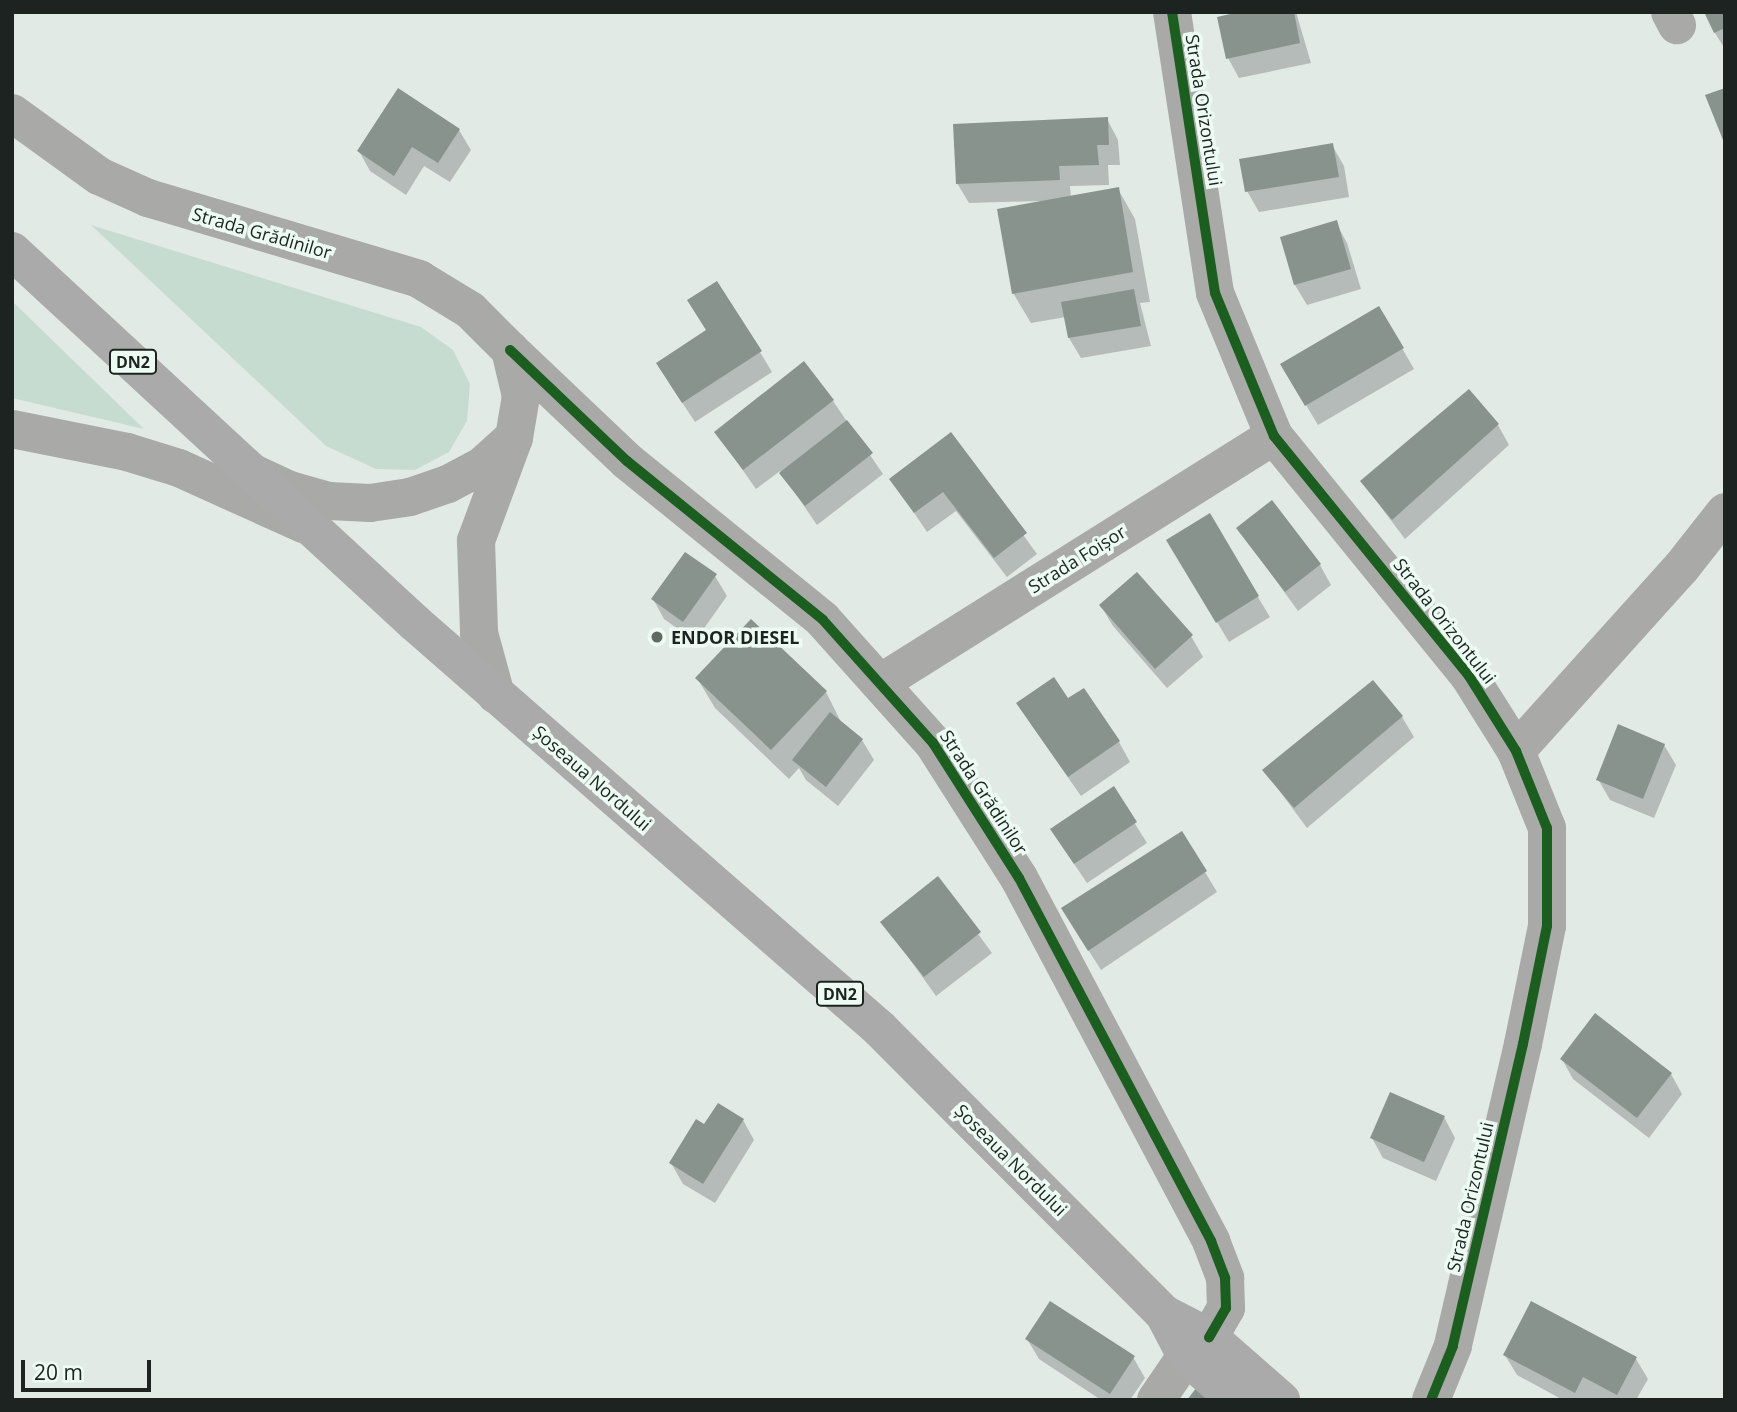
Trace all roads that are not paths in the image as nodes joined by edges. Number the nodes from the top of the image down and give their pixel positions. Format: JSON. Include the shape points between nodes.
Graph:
{"nodes":[{"id":1,"x":1172,"y":12,"type":"edge"},
{"id":2,"x":12,"y":113,"type":"edge"},
{"id":3,"x":12,"y":251,"type":"edge"},
{"id":4,"x":510,"y":350,"type":"junction"},
{"id":5,"x":12,"y":429,"type":"edge"},
{"id":6,"x":1274,"y":436,"type":"junction"},
{"id":7,"x":514,"y":438,"type":"junction"},
{"id":8,"x":253,"y":473,"type":"junction"},
{"id":9,"x":1725,"y":512,"type":"edge"},
{"id":10,"x":318,"y":530,"type":"junction"},
{"id":11,"x":880,"y":683,"type":"junction"},
{"id":12,"x":496,"y":695,"type":"junction"},
{"id":13,"x":1516,"y":751,"type":"junction"},
{"id":14,"x":1198,"y":1347,"type":"junction"},
{"id":15,"x":1156,"y":1400,"type":"edge"},
{"id":16,"x":1236,"y":1400,"type":"edge"},
{"id":17,"x":1281,"y":1400,"type":"edge"},
{"id":18,"x":1431,"y":1400,"type":"edge"}],
"edges":[{"from":1,"to":6,"type":"street","name":"Strada Orizontului","via":[[1215,292]]},
{"from":2,"to":4,"type":"street","name":"Strada Grădinilor","via":[[99,176],[148,198],[419,279],[470,310]]},
{"from":3,"to":8,"type":"main road","name":"Șoseaua Nordului","number":"DN2"},
{"from":4,"to":7,"type":"street","via":[[521,396]]},
{"from":4,"to":11,"type":"street","name":"Strada Grădinilor","via":[[627,461],[823,620]]},
{"from":5,"to":10,"type":"street","via":[[127,452],[179,468]]},
{"from":6,"to":11,"type":"street","name":"Strada Foișor"},
{"from":6,"to":13,"type":"street","name":"Strada Orizontului","via":[[1469,676]]},
{"from":7,"to":8,"type":"street","via":[[483,465],[448,484],[383,501],[329,500],[290,490]]},
{"from":7,"to":12,"type":"street","via":[[476,541],[479,633]]},
{"from":8,"to":10,"type":"main road","name":"Șoseaua Nordului","number":"DN2"},
{"from":9,"to":13,"type":"street","via":[[1681,568]]},
{"from":10,"to":12,"type":"main road","name":"Șoseaua Nordului","number":"DN2"},
{"from":11,"to":14,"type":"street","name":"Strada Grădinilor","via":[[933,743],[1019,878],[1211,1241],[1225,1278],[1226,1308]]},
{"from":12,"to":14,"type":"main road","name":"Șoseaua Nordului","number":"DN2","via":[[880,1029]]},
{"from":13,"to":18,"type":"street","name":"Strada Orizontului","via":[[1547,828],[1547,926],[1453,1346]]},
{"from":14,"to":15,"type":"street","name":"Strada Grădinilor"},
{"from":14,"to":16,"type":"main road","name":"Șoseaua Nordului","number":"DN2"},
{"from":14,"to":17,"type":"main road","name":"Șoseaua Nordului","number":"DN2"}]}
